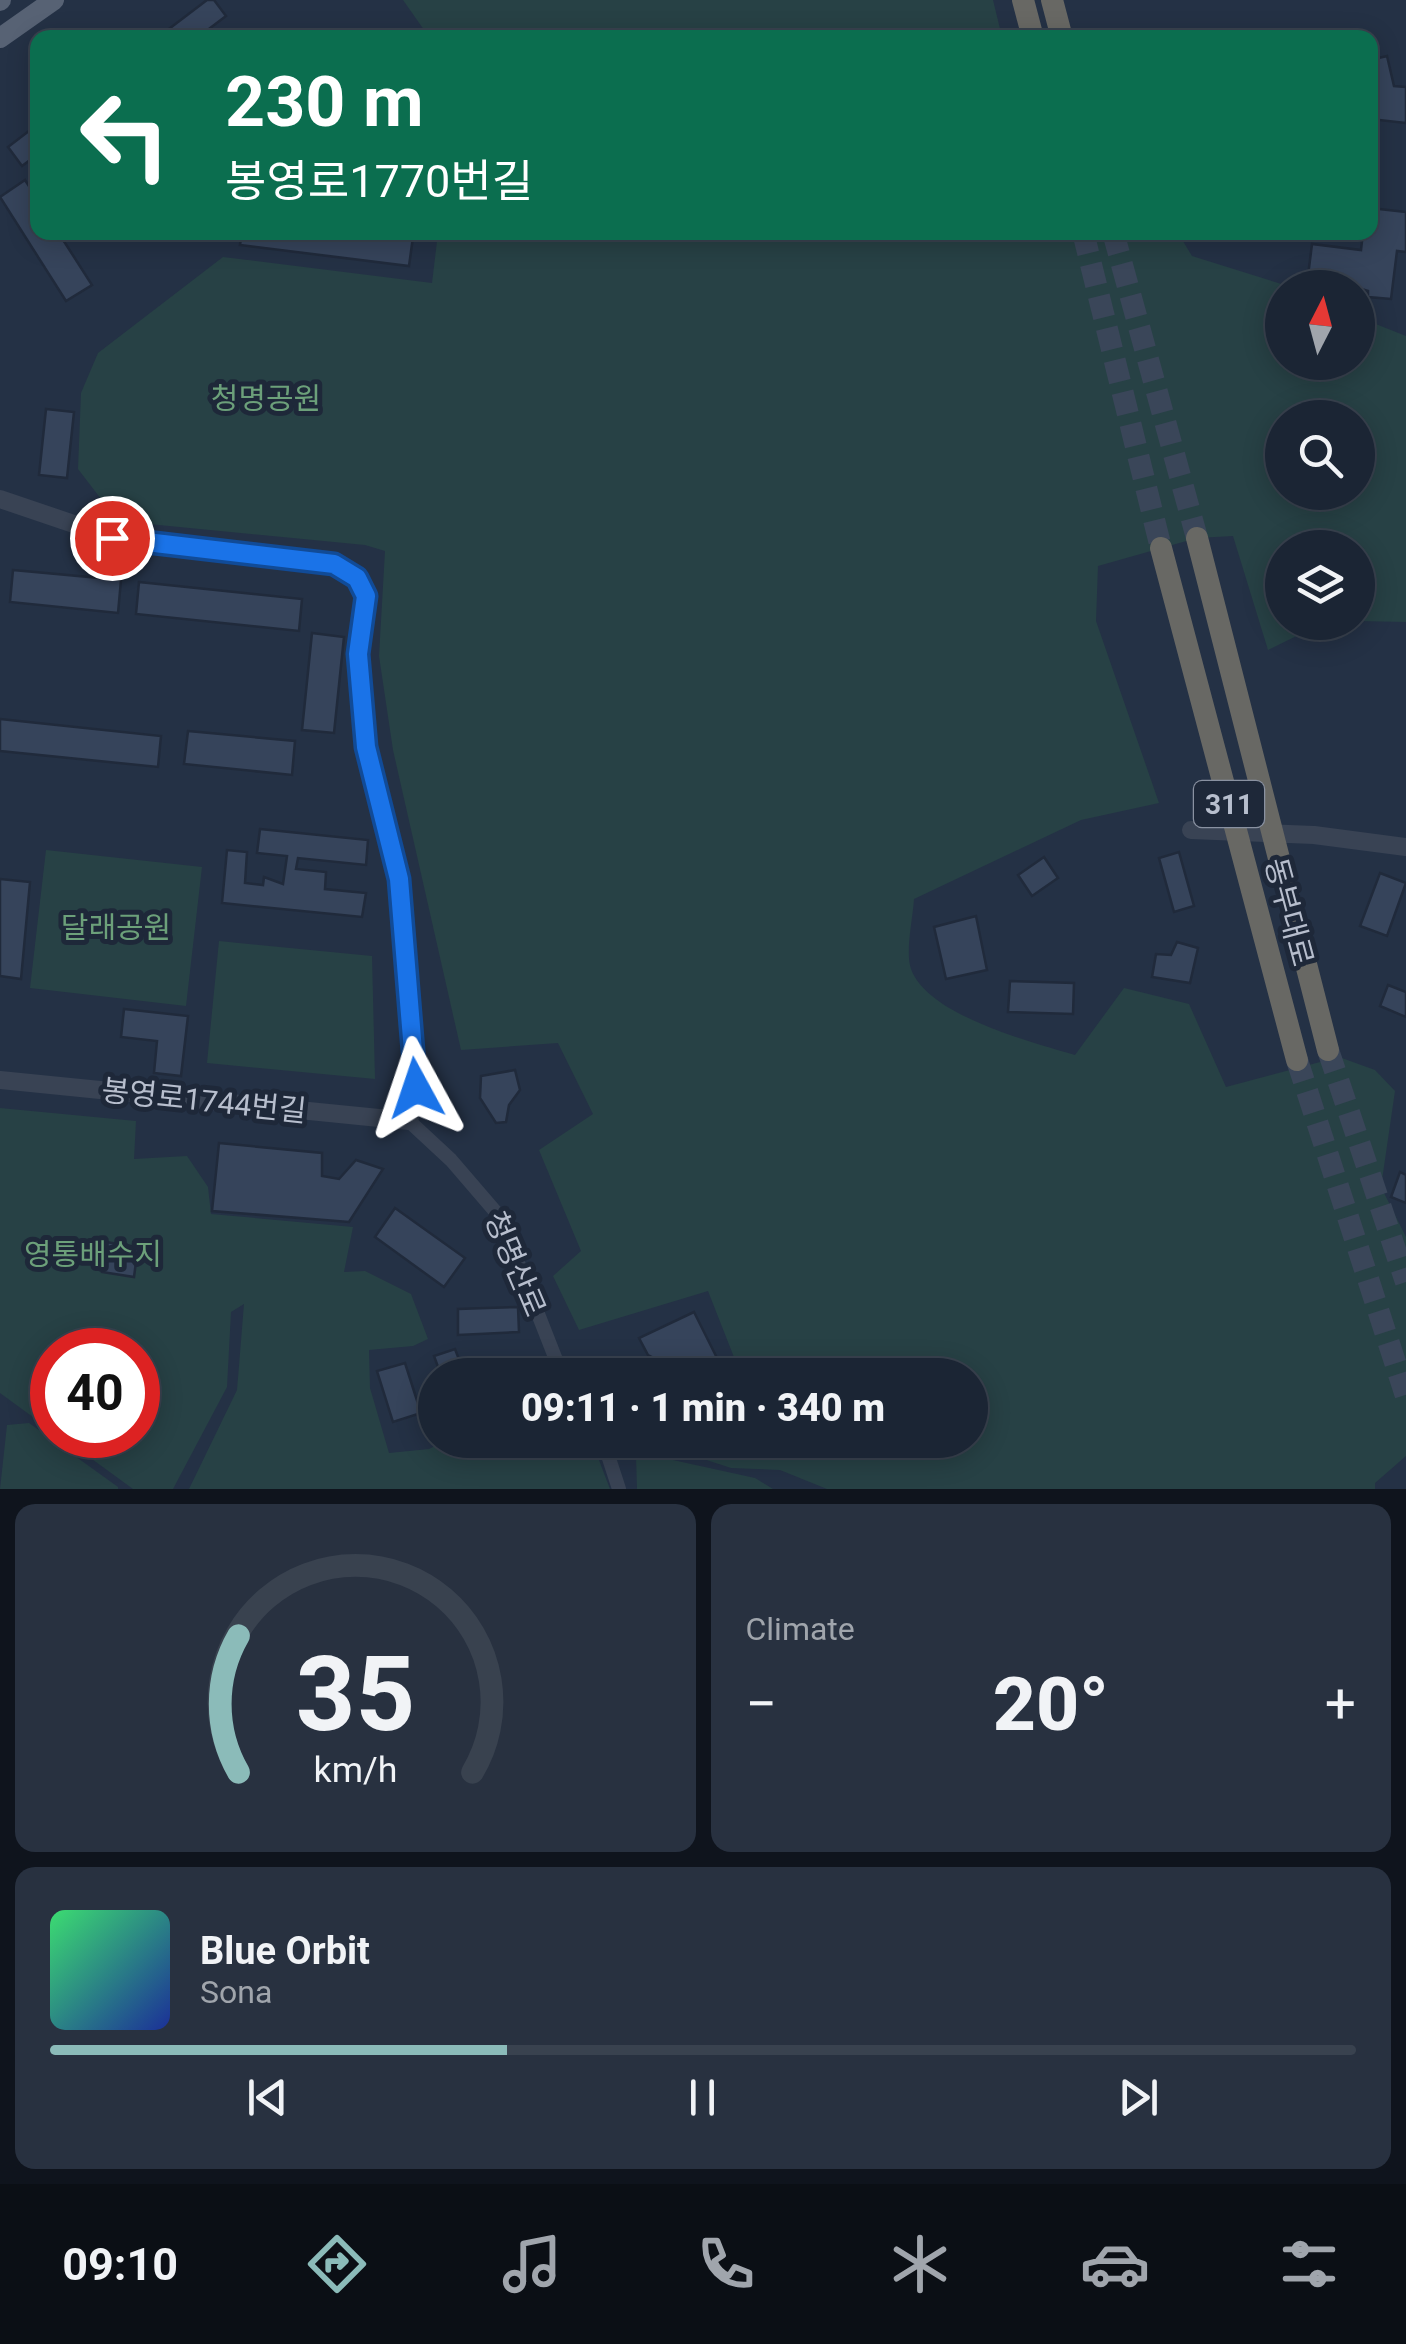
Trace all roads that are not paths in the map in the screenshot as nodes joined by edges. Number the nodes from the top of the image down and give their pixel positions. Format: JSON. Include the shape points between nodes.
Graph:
{"nodes":[{"id":1,"x":54,"y":0,"type":"edge"},
{"id":2,"x":1023,"y":0,"type":"edge"},
{"id":3,"x":1052,"y":0,"type":"edge"},
{"id":4,"x":1030,"y":30,"type":"edge"},
{"id":5,"x":1060,"y":30,"type":"edge"},
{"id":6,"x":0,"y":38,"type":"edge"},
{"id":7,"x":0,"y":499,"type":"edge"},
{"id":8,"x":1197,"y":538,"type":"tunnel mouth"},
{"id":9,"x":1160,"y":548,"type":"tunnel mouth"},
{"id":10,"x":1191,"y":830,"type":"dead end"},
{"id":11,"x":1406,"y":846,"type":"edge"},
{"id":12,"x":1328,"y":1050,"type":"tunnel mouth"},
{"id":13,"x":1298,"y":1060,"type":"tunnel mouth"},
{"id":14,"x":0,"y":1080,"type":"edge"},
{"id":15,"x":409,"y":1121,"type":"junction"},
{"id":16,"x":556,"y":1358,"type":"edge"},
{"id":17,"x":609,"y":1458,"type":"edge"},
{"id":18,"x":620,"y":1489,"type":"edge"}],
"edges":[{"from":1,"to":6,"type":"main road"},
{"from":2,"to":4,"type":"highway"},
{"from":3,"to":5,"type":"highway"},
{"from":7,"to":15,"type":"street","via":[[112,538],[334,564],[357,578],[366,596],[358,654],[366,747],[399,879],[416,1088]]},
{"from":8,"to":12,"type":"highway","name":"동부대로","number":"311"},
{"from":9,"to":13,"type":"highway","name":"동부대로","number":"311"},
{"from":10,"to":11,"type":"street"},
{"from":14,"to":15,"type":"street","name":"봉영로1744번길"},
{"from":15,"to":16,"type":"street","name":"청명산로","via":[[495,1210]]},
{"from":17,"to":18,"type":"street"}]}
